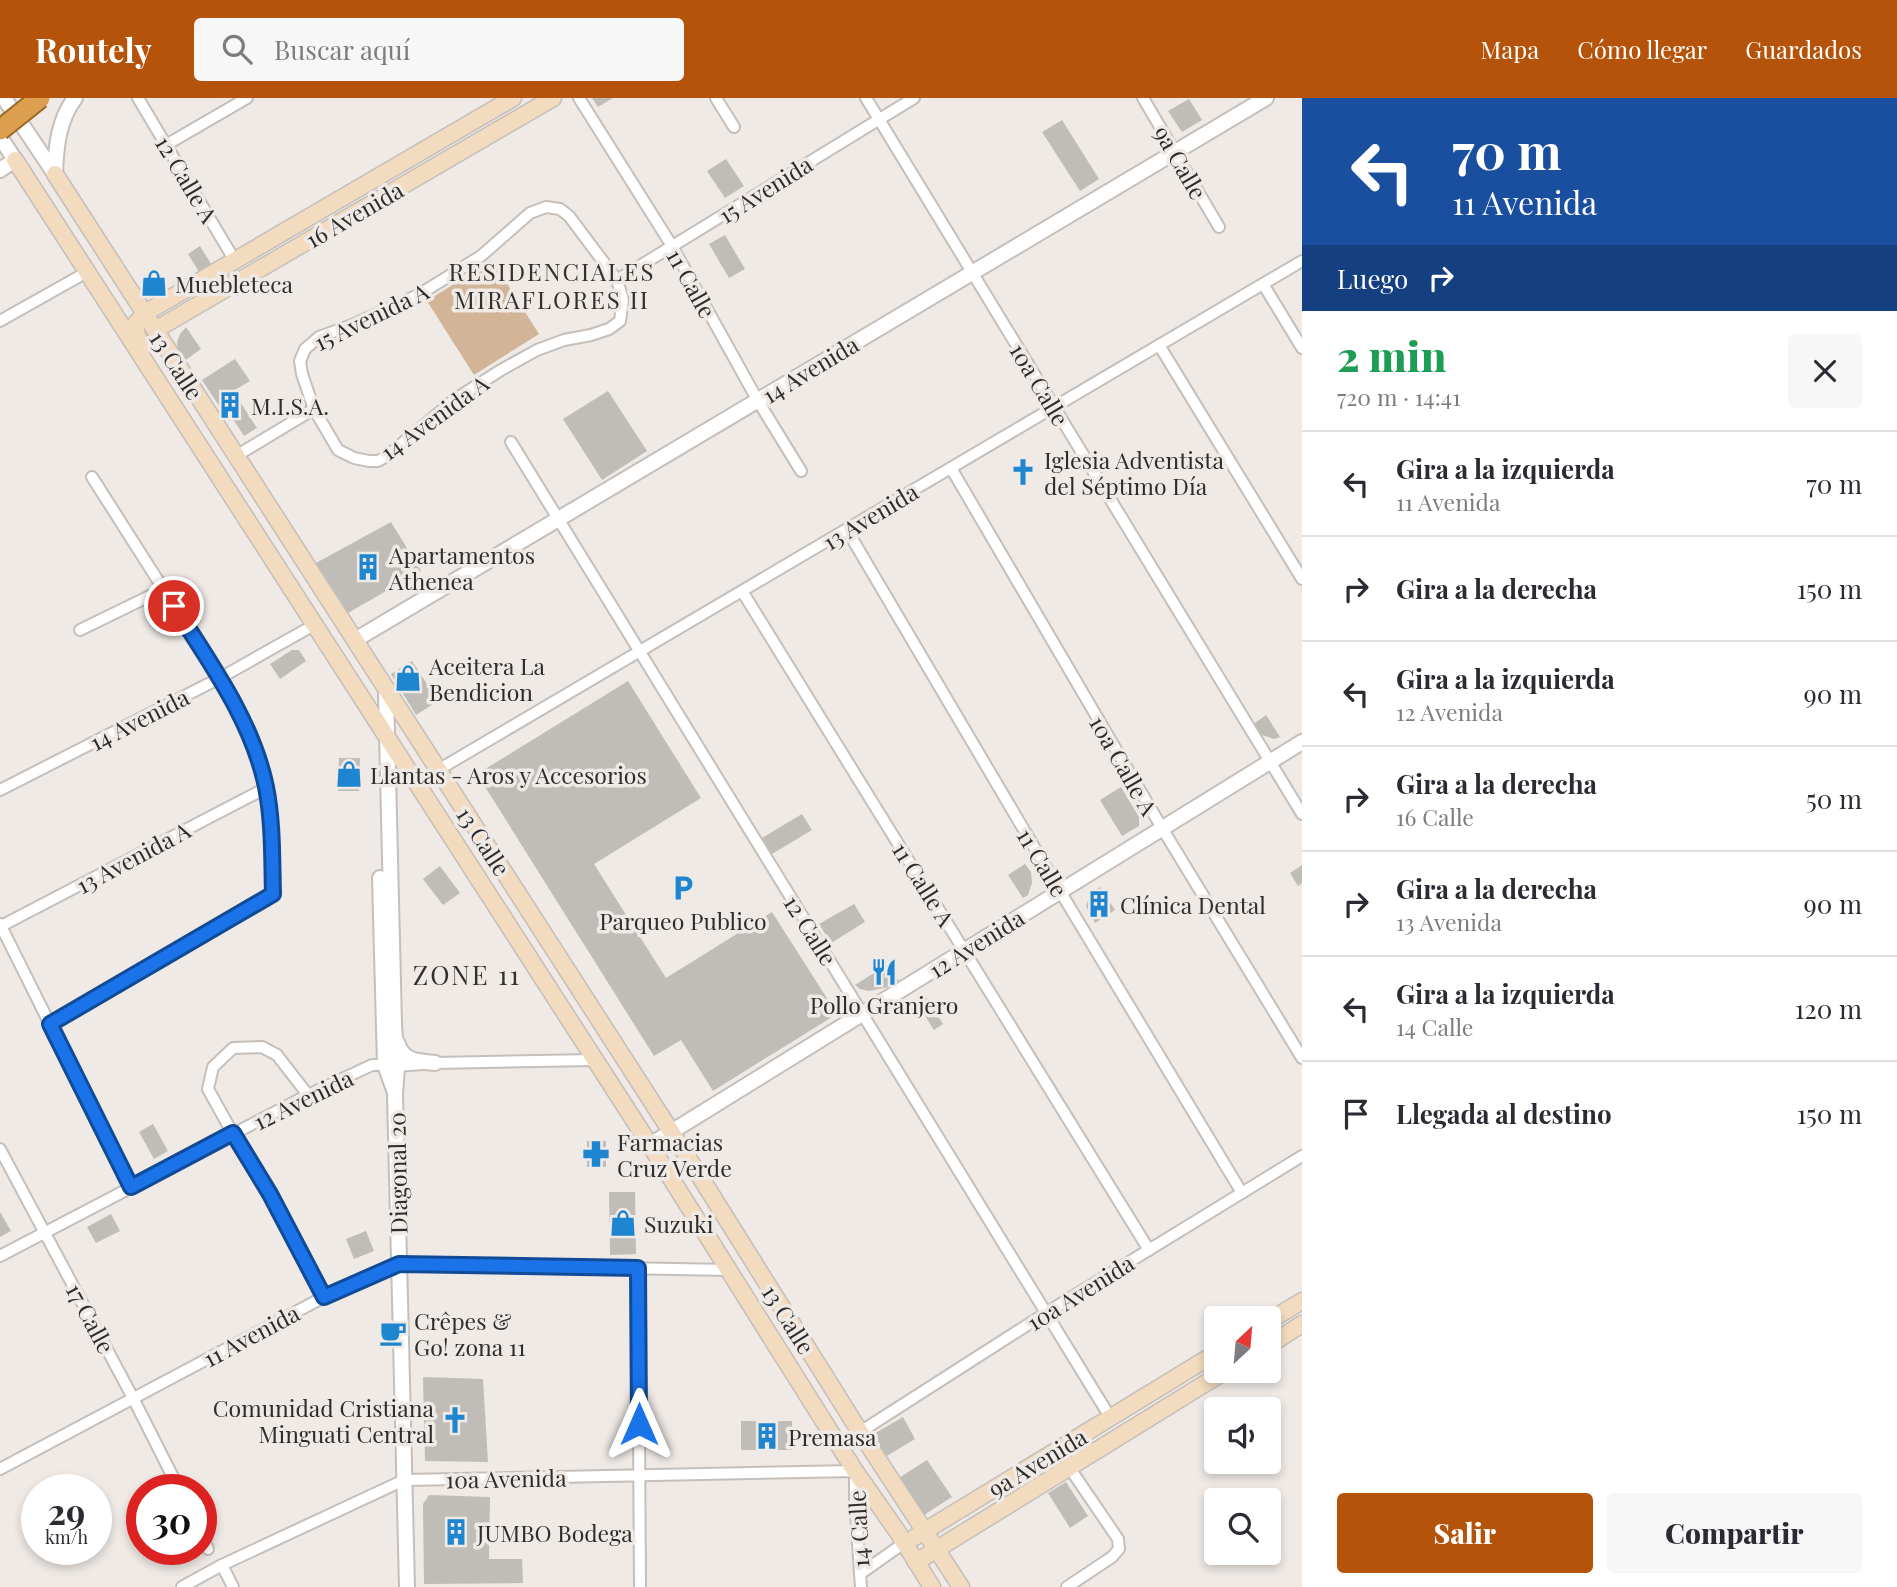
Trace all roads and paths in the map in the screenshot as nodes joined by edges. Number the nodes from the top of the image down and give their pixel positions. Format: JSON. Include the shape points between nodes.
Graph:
{"nodes":[{"id":1,"x":4,"y":98,"type":"edge"},
{"id":2,"x":40,"y":98,"type":"edge"},
{"id":3,"x":75,"y":98,"type":"edge"},
{"id":4,"x":138,"y":98,"type":"edge"},
{"id":5,"x":247,"y":98,"type":"edge"},
{"id":6,"x":513,"y":98,"type":"edge"},
{"id":7,"x":553,"y":98,"type":"edge"},
{"id":8,"x":579,"y":98,"type":"edge"},
{"id":9,"x":716,"y":98,"type":"edge"},
{"id":10,"x":866,"y":98,"type":"edge"},
{"id":11,"x":914,"y":98,"type":"edge"},
{"id":12,"x":1143,"y":98,"type":"edge"},
{"id":13,"x":1266,"y":98,"type":"edge"},
{"id":14,"x":878,"y":119,"type":"junction"},
{"id":15,"x":734,"y":127,"type":"dead end"},
{"id":16,"x":0,"y":130,"type":"edge"},
{"id":17,"x":0,"y":137,"type":"edge"},
{"id":18,"x":166,"y":145,"type":"junction"},
{"id":19,"x":1175,"y":152,"type":"junction"},
{"id":20,"x":15,"y":160,"type":"junction"},
{"id":21,"x":0,"y":170,"type":"edge"},
{"id":22,"x":55,"y":174,"type":"junction"},
{"id":23,"x":1219,"y":227,"type":"dead end"},
{"id":24,"x":672,"y":246,"type":"junction"},
{"id":25,"x":235,"y":261,"type":"junction"},
{"id":26,"x":1302,"y":261,"type":"edge"},
{"id":27,"x":87,"y":272,"type":"junction"},
{"id":28,"x":972,"y":273,"type":"junction"},
{"id":29,"x":617,"y":280,"type":"junction"},
{"id":30,"x":1264,"y":284,"type":"junction"},
{"id":31,"x":145,"y":313,"type":"junction"},
{"id":32,"x":0,"y":321,"type":"edge"},
{"id":33,"x":155,"y":330,"type":"junction"},
{"id":34,"x":1159,"y":345,"type":"junction"},
{"id":35,"x":1302,"y":348,"type":"edge"},
{"id":36,"x":149,"y":370,"type":"junction"},
{"id":37,"x":758,"y":401,"type":"junction"},
{"id":38,"x":1054,"y":407,"type":"junction"},
{"id":39,"x":314,"y":409,"type":"junction"},
{"id":40,"x":511,"y":442,"type":"dead end"},
{"id":41,"x":236,"y":456,"type":"junction"},
{"id":42,"x":951,"y":468,"type":"junction"},
{"id":43,"x":801,"y":471,"type":"dead end"},
{"id":44,"x":92,"y":477,"type":"dead end"},
{"id":45,"x":558,"y":519,"type":"junction"},
{"id":46,"x":846,"y":530,"type":"junction"},
{"id":47,"x":1302,"y":579,"type":"edge"},
{"id":48,"x":164,"y":589,"type":"junction"},
{"id":49,"x":742,"y":591,"type":"junction"},
{"id":50,"x":314,"y":625,"type":"junction"},
{"id":51,"x":80,"y":630,"type":"dead end"},
{"id":52,"x":355,"y":640,"type":"junction"},
{"id":53,"x":640,"y":651,"type":"junction"},
{"id":54,"x":220,"y":678,"type":"junction"},
{"id":55,"x":387,"y":692,"type":"junction"},
{"id":56,"x":377,"y":723,"type":"junction"},
{"id":57,"x":387,"y":738,"type":"junction"},
{"id":58,"x":1302,"y":741,"type":"edge"},
{"id":59,"x":1270,"y":761,"type":"junction"},
{"id":60,"x":438,"y":770,"type":"junction"},
{"id":61,"x":266,"y":788,"type":"junction"},
{"id":62,"x":0,"y":790,"type":"edge"},
{"id":63,"x":1302,"y":814,"type":"edge"},
{"id":64,"x":1161,"y":828,"type":"junction"},
{"id":65,"x":1060,"y":891,"type":"junction"},
{"id":66,"x":0,"y":925,"type":"edge"},
{"id":67,"x":964,"y":950,"type":"junction"},
{"id":68,"x":862,"y":1013,"type":"junction"},
{"id":69,"x":50,"y":1024,"type":"junction"},
{"id":70,"x":394,"y":1024,"type":"junction"},
{"id":71,"x":1302,"y":1058,"type":"edge"},
{"id":72,"x":594,"y":1060,"type":"junction"},
{"id":73,"x":435,"y":1063,"type":"junction"},
{"id":74,"x":391,"y":1065,"type":"junction"},
{"id":75,"x":308,"y":1095,"type":"junction"},
{"id":76,"x":671,"y":1131,"type":"junction"},
{"id":77,"x":233,"y":1133,"type":"junction"},
{"id":78,"x":650,"y":1145,"type":"junction"},
{"id":79,"x":0,"y":1149,"type":"edge"},
{"id":80,"x":1302,"y":1156,"type":"edge"},
{"id":81,"x":131,"y":1187,"type":"junction"},
{"id":82,"x":1242,"y":1193,"type":"junction"},
{"id":83,"x":45,"y":1232,"type":"junction"},
{"id":84,"x":1149,"y":1250,"type":"junction"},
{"id":85,"x":0,"y":1256,"type":"edge"},
{"id":86,"x":399,"y":1264,"type":"junction"},
{"id":87,"x":638,"y":1268,"type":"junction"},
{"id":88,"x":729,"y":1270,"type":"junction"},
{"id":89,"x":324,"y":1297,"type":"junction"},
{"id":90,"x":1302,"y":1301,"type":"edge"},
{"id":91,"x":1046,"y":1313,"type":"junction"},
{"id":92,"x":1281,"y":1314,"type":"edge"},
{"id":93,"x":1302,"y":1324,"type":"edge"},
{"id":94,"x":1281,"y":1337,"type":"edge"},
{"id":95,"x":1204,"y":1360,"type":"edge"},
{"id":96,"x":1206,"y":1383,"type":"edge"},
{"id":97,"x":133,"y":1398,"type":"junction"},
{"id":98,"x":1111,"y":1417,"type":"junction"},
{"id":99,"x":860,"y":1432,"type":"junction"},
{"id":100,"x":1069,"y":1467,"type":"junction"},
{"id":101,"x":0,"y":1469,"type":"edge"},
{"id":102,"x":855,"y":1471,"type":"junction"},
{"id":103,"x":171,"y":1474,"type":"edge"},
{"id":104,"x":639,"y":1476,"type":"junction"},
{"id":105,"x":404,"y":1480,"type":"junction"},
{"id":106,"x":925,"y":1531,"type":"junction"},
{"id":107,"x":904,"y":1543,"type":"junction"},
{"id":108,"x":936,"y":1549,"type":"junction"},
{"id":109,"x":916,"y":1562,"type":"junction"},
{"id":110,"x":222,"y":1565,"type":"junction"},
{"id":111,"x":860,"y":1574,"type":"junction"},
{"id":112,"x":182,"y":1587,"type":"edge"},
{"id":113,"x":233,"y":1587,"type":"edge"},
{"id":114,"x":407,"y":1587,"type":"edge"},
{"id":115,"x":640,"y":1587,"type":"edge"},
{"id":116,"x":861,"y":1587,"type":"edge"},
{"id":117,"x":932,"y":1587,"type":"edge"},
{"id":118,"x":961,"y":1587,"type":"edge"},
{"id":119,"x":1067,"y":1587,"type":"edge"}],
"edges":[{"from":1,"to":22,"type":"street","name":"13 Calle"},
{"from":2,"to":16,"type":"highway","bridge":true},
{"from":3,"to":22,"type":"street","via":[[56,145]]},
{"from":4,"to":18,"type":"street","name":"12 Calle A"},
{"from":5,"to":18,"type":"street"},
{"from":6,"to":25,"type":"main road","name":"16 Avenida"},
{"from":7,"to":33,"type":"main road","name":"16 Avenida"},
{"from":8,"to":24,"type":"street","name":"11 Calle"},
{"from":9,"to":15,"type":"street"},
{"from":10,"to":14,"type":"street","name":"10a Calle"},
{"from":11,"to":14,"type":"street","name":"15 Avenida"},
{"from":12,"to":19,"type":"street","name":"9a Calle"},
{"from":13,"to":19,"type":"street","name":"14 Avenida"},
{"from":14,"to":24,"type":"street","name":"15 Avenida"},
{"from":14,"to":28,"type":"street","name":"10a Calle"},
{"from":17,"to":20,"type":"street","name":"13 Calle"},
{"from":18,"to":25,"type":"street","name":"12 Calle A"},
{"from":19,"to":23,"type":"street","name":"9a Calle"},
{"from":19,"to":28,"type":"street","name":"14 Avenida"},
{"from":20,"to":21,"type":"street"},
{"from":20,"to":27,"type":"main road","name":"13 Calle"},
{"from":22,"to":31,"type":"main road","name":"13 Calle"},
{"from":24,"to":29,"type":"street","name":"15 Avenida"},
{"from":24,"to":37,"type":"street","name":"11 Calle"},
{"from":25,"to":31,"type":"main road","name":"16 Avenida"},
{"from":26,"to":30,"type":"street","name":"13 Avenida"},
{"from":27,"to":32,"type":"street"},
{"from":27,"to":36,"type":"main road","name":"13 Calle"},
{"from":28,"to":37,"type":"street","name":"14 Avenida"},
{"from":28,"to":38,"type":"street","name":"10a Calle"},
{"from":29,"to":39,"type":"street","name":"14 Avenida A","via":[[623,300],[620,321],[609,329],[537,350],[501,370],[454,400],[378,461],[338,450]]},
{"from":29,"to":39,"type":"street","name":"15 Avenida A","via":[[560,209],[546,207],[530,213],[481,256],[451,275],[399,304],[319,337],[305,349],[300,368]]},
{"from":30,"to":34,"type":"street","name":"13 Avenida"},
{"from":30,"to":35,"type":"street"},
{"from":31,"to":33,"type":"main road","name":"13 Calle"},
{"from":31,"to":36,"type":"main road","via":[[136,323],[136,332]]},
{"from":33,"to":41,"type":"main road","name":"13 Calle"},
{"from":34,"to":38,"type":"street","name":"13 Avenida"},
{"from":34,"to":47,"type":"street"},
{"from":36,"to":50,"type":"main road","name":"13 Calle"},
{"from":37,"to":43,"type":"street","name":"11 Calle"},
{"from":37,"to":45,"type":"street","name":"14 Avenida"},
{"from":38,"to":42,"type":"street","name":"13 Avenida"},
{"from":38,"to":59,"type":"street","name":"10a Calle"},
{"from":39,"to":41,"type":"street"},
{"from":40,"to":45,"type":"street","name":"12 Calle"},
{"from":41,"to":52,"type":"main road","name":"13 Calle"},
{"from":42,"to":46,"type":"street","name":"13 Avenida"},
{"from":42,"to":64,"type":"street","name":"10a Calle A"},
{"from":44,"to":48,"type":"street"},
{"from":45,"to":52,"type":"street","name":"14 Avenida"},
{"from":45,"to":53,"type":"street","name":"12 Calle"},
{"from":46,"to":49,"type":"street","name":"13 Avenida"},
{"from":46,"to":65,"type":"street","name":"11 Calle"},
{"from":48,"to":51,"type":"street"},
{"from":48,"to":54,"type":"street"},
{"from":49,"to":53,"type":"street","name":"13 Avenida"},
{"from":49,"to":67,"type":"street","name":"11 Calle A"},
{"from":50,"to":54,"type":"street","name":"14 Avenida"},
{"from":50,"to":56,"type":"main road","name":"13 Calle"},
{"from":52,"to":55,"type":"main road","name":"13 Calle"},
{"from":53,"to":60,"type":"street","name":"13 Avenida"},
{"from":53,"to":68,"type":"street","name":"12 Calle"},
{"from":54,"to":61,"type":"street","via":[[255,749]]},
{"from":54,"to":62,"type":"street","name":"14 Avenida"},
{"from":55,"to":57,"type":"street","name":"Diagonal 20"},
{"from":55,"to":60,"type":"main road","name":"13 Calle"},
{"from":56,"to":57,"type":"main road","name":"13 Calle"},
{"from":56,"to":74,"type":"street","name":"Diagonal 20"},
{"from":57,"to":70,"type":"street","name":"Diagonal 20"},
{"from":57,"to":72,"type":"main road","name":"13 Calle"},
{"from":58,"to":59,"type":"street","name":"12 Avenida"},
{"from":59,"to":63,"type":"street","name":"10a Calle"},
{"from":59,"to":64,"type":"street","name":"12 Avenida"},
{"from":60,"to":76,"type":"main road","name":"13 Calle"},
{"from":61,"to":66,"type":"street","name":"13 Avenida A"},
{"from":61,"to":69,"type":"street","via":[[273,894]]},
{"from":64,"to":65,"type":"street","name":"12 Avenida"},
{"from":64,"to":71,"type":"street","name":"10a Calle A"},
{"from":65,"to":67,"type":"street","name":"12 Avenida"},
{"from":65,"to":82,"type":"street","name":"11 Calle"},
{"from":66,"to":69,"type":"street"},
{"from":67,"to":68,"type":"street","name":"12 Avenida"},
{"from":67,"to":84,"type":"street","name":"11 Calle A"},
{"from":68,"to":76,"type":"street","name":"12 Avenida"},
{"from":68,"to":91,"type":"street","name":"12 Calle"},
{"from":69,"to":81,"type":"street"},
{"from":70,"to":73,"type":"street","via":[[404,1056]]},
{"from":70,"to":74,"type":"street","name":"Diagonal 20"},
{"from":72,"to":73,"type":"street","name":"12 Avenida"},
{"from":72,"to":78,"type":"main road","name":"13 Calle"},
{"from":73,"to":74,"type":"street","name":"12 Avenida"},
{"from":74,"to":75,"type":"street","name":"12 Avenida","via":[[372,1065]]},
{"from":74,"to":86,"type":"street","name":"Diagonal 20"},
{"from":75,"to":77,"type":"street","name":"12 Avenida"},
{"from":75,"to":77,"type":"street","via":[[277,1055],[262,1047],[233,1048],[213,1067],[208,1089]]},
{"from":76,"to":78,"type":"street","name":"12 Avenida"},
{"from":76,"to":99,"type":"main road","name":"13 Calle"},
{"from":77,"to":81,"type":"street","name":"12 Avenida"},
{"from":77,"to":89,"type":"street"},
{"from":78,"to":88,"type":"main road","name":"13 Calle"},
{"from":79,"to":83,"type":"street","name":"17 Calle"},
{"from":80,"to":82,"type":"street","name":"10a Avenida"},
{"from":81,"to":83,"type":"street","name":"12 Avenida"},
{"from":82,"to":84,"type":"street","name":"10a Avenida"},
{"from":83,"to":85,"type":"street","name":"12 Avenida"},
{"from":83,"to":97,"type":"street","name":"17 Calle"},
{"from":84,"to":91,"type":"street","name":"10a Avenida"},
{"from":86,"to":87,"type":"street","name":"11 Avenida"},
{"from":86,"to":89,"type":"street","name":"11 Avenida"},
{"from":86,"to":105,"type":"street","name":"Diagonal 20"},
{"from":87,"to":88,"type":"street","name":"11 Avenida"},
{"from":87,"to":104,"type":"street"},
{"from":88,"to":102,"type":"main road","name":"13 Calle"},
{"from":89,"to":97,"type":"street","name":"11 Avenida"},
{"from":90,"to":92,"type":"main road"},
{"from":91,"to":98,"type":"street","name":"12 Calle"},
{"from":91,"to":99,"type":"street","name":"10a Avenida"},
{"from":93,"to":94,"type":"main road"},
{"from":95,"to":98,"type":"main road","name":"9a Avenida"},
{"from":96,"to":100,"type":"main road","name":"9a Avenida"},
{"from":97,"to":101,"type":"street","name":"11 Avenida"},
{"from":97,"to":103,"type":"street","name":"17 Calle"},
{"from":98,"to":106,"type":"main road","name":"9a Avenida"},
{"from":99,"to":106,"type":"main road","name":"13 Calle"},
{"from":100,"to":108,"type":"main road","name":"9a Avenida"},
{"from":100,"to":119,"type":"street","via":[[1118,1539],[1119,1549]]},
{"from":102,"to":104,"type":"street","name":"10a Avenida"},
{"from":102,"to":107,"type":"main road","name":"13 Calle"},
{"from":102,"to":111,"type":"street","name":"14 Calle"},
{"from":104,"to":105,"type":"street","name":"10a Avenida"},
{"from":104,"to":115,"type":"street"},
{"from":105,"to":110,"type":"street","name":"10a Avenida"},
{"from":105,"to":114,"type":"street","name":"Diagonal 20"},
{"from":106,"to":107,"type":"main road","name":"9a Avenida"},
{"from":106,"to":108,"type":"main road","name":"13 Calle"},
{"from":107,"to":109,"type":"main road","name":"13 Calle"},
{"from":107,"to":111,"type":"street","name":"9a Avenida"},
{"from":108,"to":109,"type":"main road","name":"9a Avenida"},
{"from":108,"to":118,"type":"main road","name":"13 Calle"},
{"from":109,"to":117,"type":"main road","name":"13 Calle"},
{"from":110,"to":112,"type":"street","name":"10a Avenida"},
{"from":110,"to":113,"type":"street"},
{"from":111,"to":116,"type":"street","name":"14 Calle"}]}
